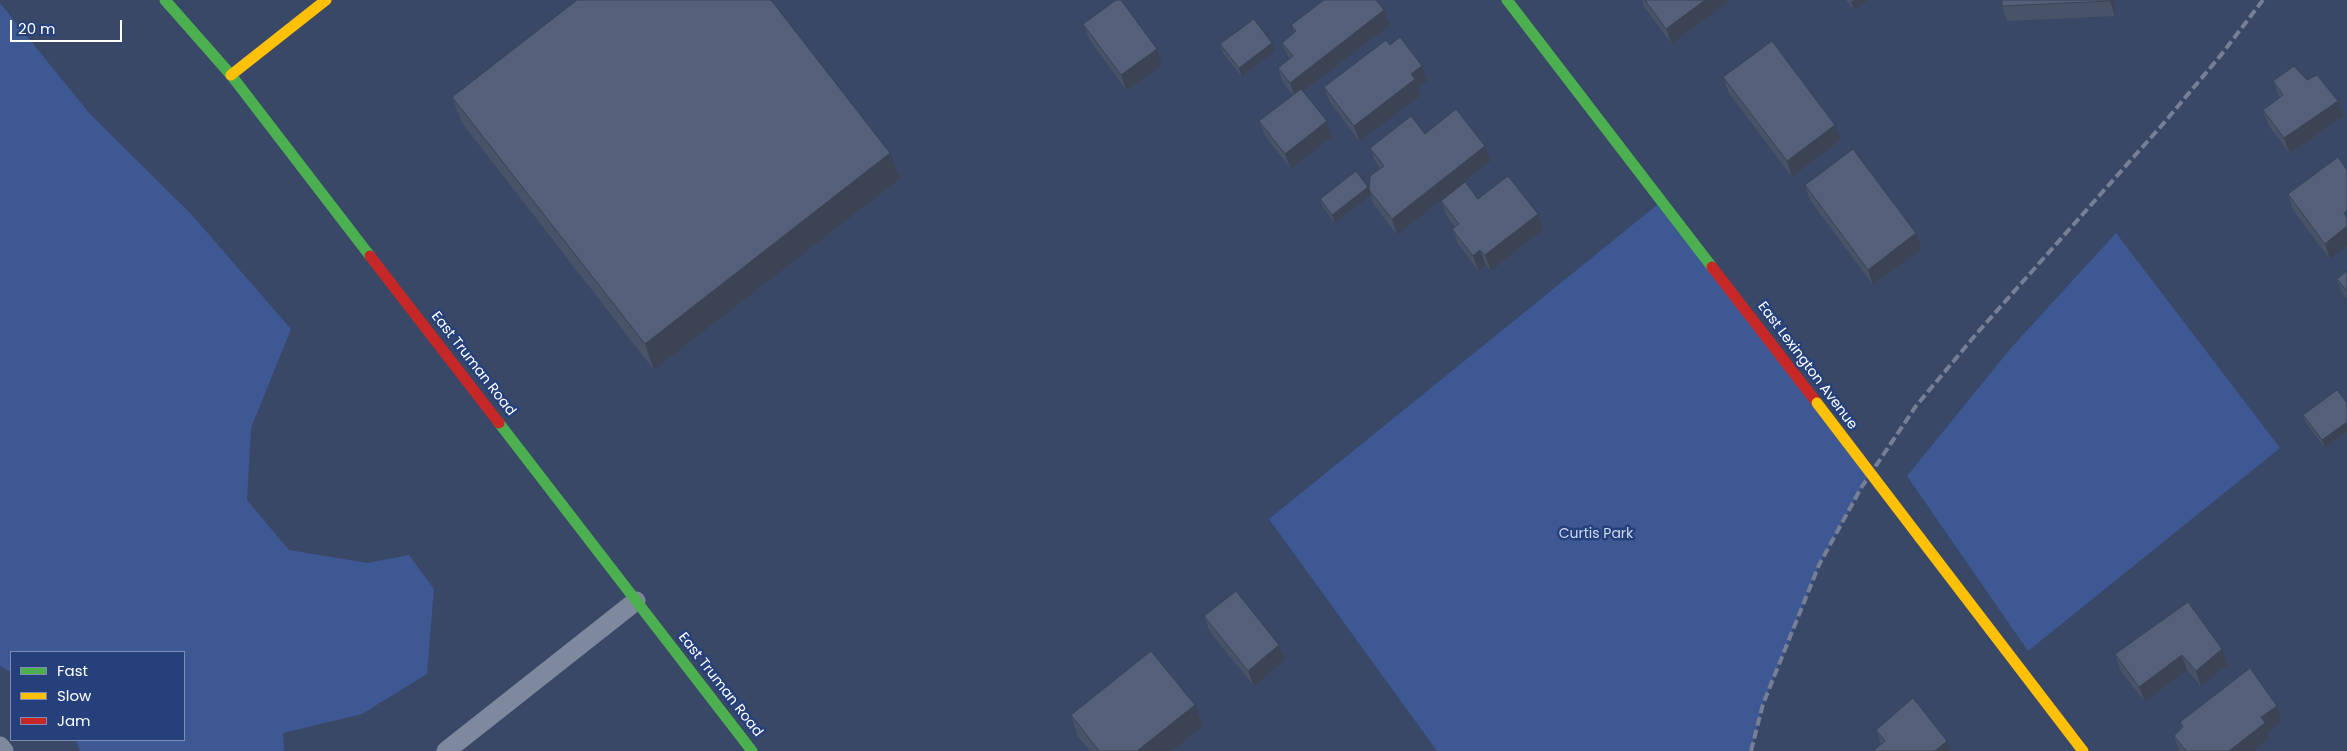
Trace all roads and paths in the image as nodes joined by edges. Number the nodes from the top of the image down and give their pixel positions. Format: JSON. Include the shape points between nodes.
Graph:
{"nodes":[{"id":1,"x":165,"y":0,"type":"edge"},
{"id":2,"x":326,"y":0,"type":"edge"},
{"id":3,"x":1507,"y":0,"type":"edge"},
{"id":4,"x":231,"y":75,"type":"junction"},
{"id":5,"x":636,"y":601,"type":"junction"},
{"id":6,"x":0,"y":746,"type":"edge"},
{"id":7,"x":4,"y":751,"type":"edge"},
{"id":8,"x":446,"y":751,"type":"edge"},
{"id":9,"x":752,"y":751,"type":"edge"},
{"id":10,"x":2084,"y":751,"type":"edge"}],
"edges":[{"from":1,"to":4,"type":"street","name":"East Truman Road"},
{"from":2,"to":4,"type":"street"},
{"from":3,"to":10,"type":"street","name":"East Lexington Avenue","bridge":true},
{"from":4,"to":5,"type":"street","name":"East Truman Road"},
{"from":5,"to":8,"type":"lane"},
{"from":5,"to":9,"type":"street","name":"East Truman Road"},
{"from":6,"to":7,"type":"lane"}]}
